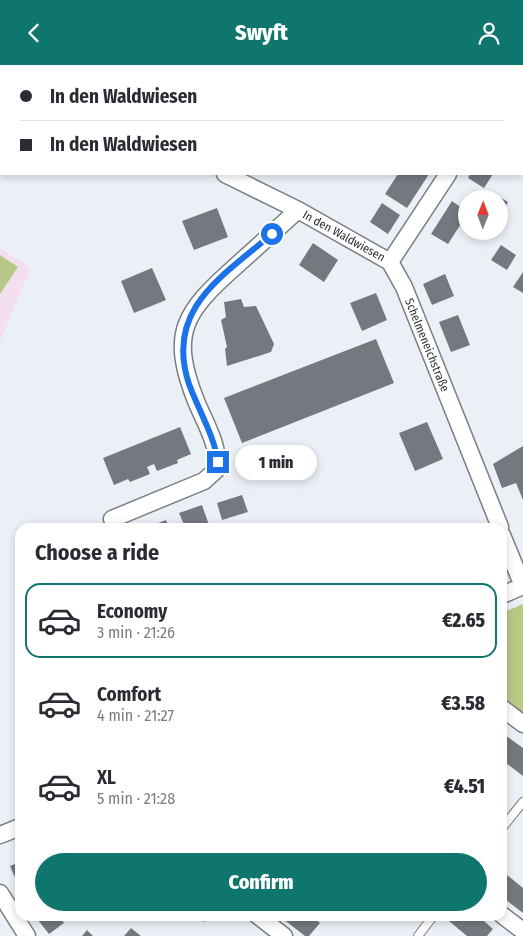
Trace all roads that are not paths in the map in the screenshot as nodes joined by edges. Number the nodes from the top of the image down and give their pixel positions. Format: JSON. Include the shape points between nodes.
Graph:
{"nodes":[{"id":1,"x":227,"y":175,"type":"edge"},
{"id":2,"x":447,"y":175,"type":"edge"},
{"id":3,"x":298,"y":210,"type":"junction"},
{"id":4,"x":390,"y":262,"type":"junction"},
{"id":5,"x":112,"y":519,"type":"dead end"},
{"id":6,"x":498,"y":523,"type":"edge"},
{"id":7,"x":507,"y":547,"type":"edge"},
{"id":8,"x":523,"y":586,"type":"edge"},
{"id":9,"x":507,"y":593,"type":"edge"},
{"id":10,"x":507,"y":712,"type":"edge"},
{"id":11,"x":523,"y":724,"type":"edge"},
{"id":12,"x":523,"y":802,"type":"edge"},
{"id":13,"x":507,"y":822,"type":"edge"},
{"id":14,"x":15,"y":829,"type":"edge"},
{"id":15,"x":0,"y":835,"type":"edge"},
{"id":16,"x":0,"y":893,"type":"edge"},
{"id":17,"x":15,"y":917,"type":"edge"},
{"id":18,"x":507,"y":919,"type":"edge"},
{"id":19,"x":18,"y":921,"type":"edge"},
{"id":20,"x":265,"y":921,"type":"edge"},
{"id":21,"x":429,"y":921,"type":"edge"},
{"id":22,"x":523,"y":931,"type":"edge"},
{"id":23,"x":27,"y":936,"type":"edge"},
{"id":24,"x":284,"y":936,"type":"edge"},
{"id":25,"x":418,"y":936,"type":"edge"}],
"edges":[{"from":1,"to":3,"type":"street","name":"In den Waldwiesen"},
{"from":2,"to":4,"type":"street"},
{"from":3,"to":4,"type":"street","name":"In den Waldwiesen"},
{"from":3,"to":5,"type":"street","name":"In den Waldwiesen","via":[[205,293],[188,319],[184,362],[189,384],[217,455],[216,470],[204,481]]},
{"from":4,"to":6,"type":"street","name":"Schelmeneichstraße","via":[[404,287]]},
{"from":7,"to":8,"type":"street"},
{"from":8,"to":9,"type":"street"},
{"from":10,"to":11,"type":"street"},
{"from":12,"to":13,"type":"lane"},
{"from":14,"to":15,"type":"street"},
{"from":16,"to":17,"type":"street"},
{"from":18,"to":22,"type":"street"},
{"from":19,"to":23,"type":"street"},
{"from":20,"to":24,"type":"street"},
{"from":21,"to":25,"type":"lane"}]}
